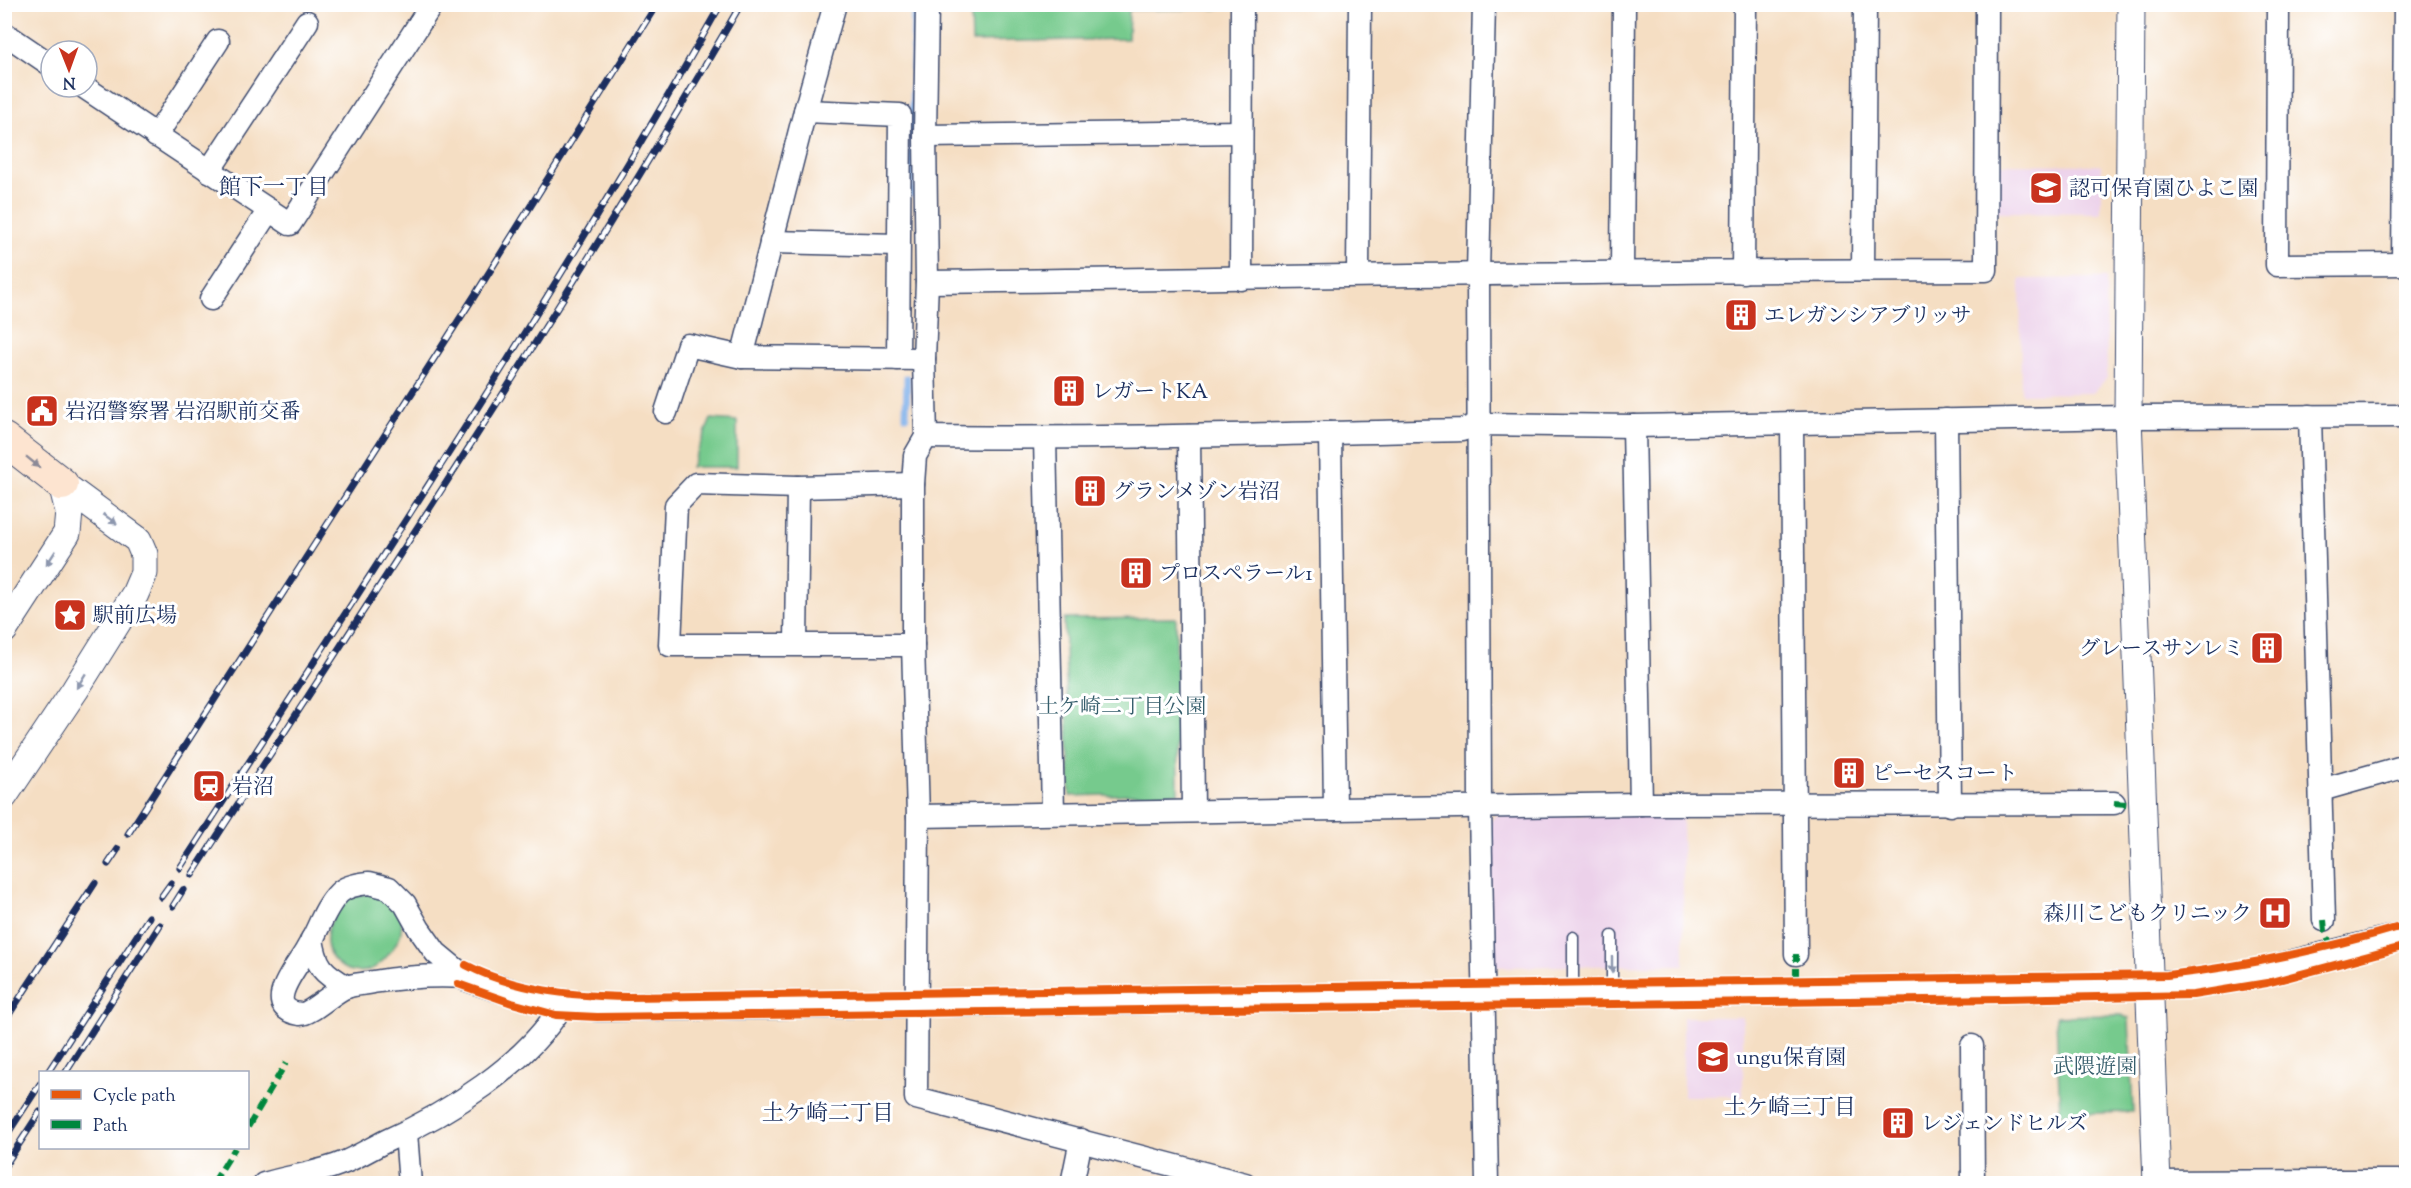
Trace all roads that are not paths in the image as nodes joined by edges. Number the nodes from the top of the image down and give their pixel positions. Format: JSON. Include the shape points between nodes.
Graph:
{"nodes":[{"id":1,"x":432,"y":4,"type":"edge"},
{"id":2,"x":835,"y":4,"type":"edge"},
{"id":3,"x":927,"y":4,"type":"edge"},
{"id":4,"x":1242,"y":4,"type":"edge"},
{"id":5,"x":1359,"y":4,"type":"edge"},
{"id":6,"x":1484,"y":4,"type":"edge"},
{"id":7,"x":1624,"y":4,"type":"edge"},
{"id":8,"x":1744,"y":4,"type":"edge"},
{"id":9,"x":1865,"y":4,"type":"edge"},
{"id":10,"x":1988,"y":4,"type":"edge"},
{"id":11,"x":2131,"y":4,"type":"edge"},
{"id":12,"x":2278,"y":4,"type":"edge"},
{"id":13,"x":2405,"y":4,"type":"edge"},
{"id":14,"x":307,"y":22,"type":"dead end"},
{"id":15,"x":4,"y":33,"type":"edge"},
{"id":16,"x":218,"y":41,"type":"dead end"},
{"id":17,"x":39,"y":57,"type":"edge"},
{"id":18,"x":99,"y":97,"type":"edge"},
{"id":19,"x":805,"y":111,"type":"junction"},
{"id":20,"x":1241,"y":132,"type":"junction"},
{"id":21,"x":156,"y":136,"type":"junction"},
{"id":22,"x":925,"y":136,"type":"junction"},
{"id":23,"x":209,"y":171,"type":"junction"},
{"id":24,"x":269,"y":210,"type":"junction"},
{"id":25,"x":771,"y":242,"type":"junction"},
{"id":26,"x":898,"y":245,"type":"junction"},
{"id":27,"x":2405,"y":264,"type":"edge"},
{"id":28,"x":1863,"y":270,"type":"junction"},
{"id":29,"x":1622,"y":272,"type":"junction"},
{"id":30,"x":1743,"y":272,"type":"junction"},
{"id":31,"x":1358,"y":274,"type":"junction"},
{"id":32,"x":1478,"y":274,"type":"junction"},
{"id":33,"x":1241,"y":279,"type":"junction"},
{"id":34,"x":927,"y":282,"type":"junction"},
{"id":35,"x":211,"y":299,"type":"dead end"},
{"id":36,"x":742,"y":357,"type":"junction"},
{"id":37,"x":898,"y":359,"type":"junction"},
{"id":38,"x":924,"y":359,"type":"junction"},
{"id":39,"x":666,"y":412,"type":"dead end"},
{"id":40,"x":2310,"y":416,"type":"junction"},
{"id":41,"x":2406,"y":416,"type":"edge"},
{"id":42,"x":2128,"y":417,"type":"junction"},
{"id":43,"x":1946,"y":420,"type":"junction"},
{"id":44,"x":1479,"y":424,"type":"junction"},
{"id":45,"x":1792,"y":424,"type":"junction"},
{"id":46,"x":1634,"y":426,"type":"junction"},
{"id":47,"x":1330,"y":433,"type":"junction"},
{"id":48,"x":1189,"y":436,"type":"junction"},
{"id":49,"x":926,"y":437,"type":"junction"},
{"id":50,"x":1046,"y":438,"type":"junction"},
{"id":51,"x":4,"y":439,"type":"edge"},
{"id":52,"x":62,"y":484,"type":"junction"},
{"id":53,"x":913,"y":484,"type":"junction"},
{"id":54,"x":798,"y":487,"type":"junction"},
{"id":55,"x":4,"y":630,"type":"edge"},
{"id":56,"x":796,"y":644,"type":"junction"},
{"id":57,"x":913,"y":645,"type":"junction"},
{"id":58,"x":2406,"y":766,"type":"edge"},
{"id":59,"x":2321,"y":790,"type":"junction"},
{"id":60,"x":4,"y":796,"type":"edge"},
{"id":61,"x":1794,"y":803,"type":"junction"},
{"id":62,"x":2114,"y":803,"type":"dead end"},
{"id":63,"x":1641,"y":804,"type":"junction"},
{"id":64,"x":1950,"y":805,"type":"junction"},
{"id":65,"x":1480,"y":807,"type":"junction"},
{"id":66,"x":1193,"y":810,"type":"junction"},
{"id":67,"x":1335,"y":810,"type":"junction"},
{"id":68,"x":1053,"y":813,"type":"junction"},
{"id":69,"x":918,"y":816,"type":"junction"},
{"id":70,"x":2324,"y":920,"type":"dead end"},
{"id":71,"x":2406,"y":934,"type":"edge"},
{"id":72,"x":1612,"y":936,"type":"dead end"},
{"id":73,"x":1573,"y":937,"type":"dead end"},
{"id":74,"x":312,"y":939,"type":"junction"},
{"id":75,"x":1796,"y":954,"type":"dead end"},
{"id":76,"x":465,"y":977,"type":"junction"},
{"id":77,"x":2150,"y":985,"type":"junction"},
{"id":78,"x":347,"y":987,"type":"junction"},
{"id":79,"x":1573,"y":995,"type":"junction"},
{"id":80,"x":1612,"y":995,"type":"junction"},
{"id":81,"x":1484,"y":997,"type":"junction"},
{"id":82,"x":917,"y":1004,"type":"junction"},
{"id":83,"x":562,"y":1006,"type":"junction"},
{"id":84,"x":1972,"y":1046,"type":"dead end"},
{"id":85,"x":406,"y":1133,"type":"junction"},
{"id":86,"x":1081,"y":1140,"type":"junction"},
{"id":87,"x":2406,"y":1180,"type":"edge"},
{"id":88,"x":2339,"y":1182,"type":"edge"},
{"id":89,"x":2156,"y":1183,"type":"edge"},
{"id":90,"x":264,"y":1184,"type":"edge"},
{"id":91,"x":410,"y":1184,"type":"edge"},
{"id":92,"x":1072,"y":1184,"type":"edge"},
{"id":93,"x":1245,"y":1184,"type":"edge"},
{"id":94,"x":1487,"y":1184,"type":"edge"},
{"id":95,"x":1973,"y":1184,"type":"edge"}],
"edges":[{"from":1,"to":24,"type":"street","via":[[290,224]]},
{"from":2,"to":19,"type":"street"},
{"from":3,"to":22,"type":"street"},
{"from":4,"to":20,"type":"street"},
{"from":5,"to":31,"type":"street"},
{"from":6,"to":32,"type":"street"},
{"from":7,"to":29,"type":"street"},
{"from":8,"to":30,"type":"street"},
{"from":9,"to":28,"type":"street"},
{"from":10,"to":28,"type":"street","via":[[1986,270]]},
{"from":11,"to":42,"type":"street"},
{"from":12,"to":27,"type":"street","via":[[2277,265]]},
{"from":13,"to":27,"type":"street"},
{"from":14,"to":23,"type":"street"},
{"from":15,"to":17,"type":"street"},
{"from":16,"to":21,"type":"street"},
{"from":18,"to":21,"type":"street"},
{"from":19,"to":25,"type":"street"},
{"from":19,"to":26,"type":"street","via":[[900,115]]},
{"from":20,"to":22,"type":"street"},
{"from":20,"to":33,"type":"street"},
{"from":21,"to":23,"type":"street"},
{"from":22,"to":34,"type":"street"},
{"from":23,"to":24,"type":"street"},
{"from":24,"to":35,"type":"street"},
{"from":25,"to":26,"type":"street"},
{"from":25,"to":36,"type":"street"},
{"from":26,"to":37,"type":"street"},
{"from":28,"to":30,"type":"street"},
{"from":29,"to":30,"type":"street"},
{"from":29,"to":32,"type":"street"},
{"from":31,"to":32,"type":"street"},
{"from":31,"to":33,"type":"street"},
{"from":32,"to":44,"type":"street"},
{"from":33,"to":34,"type":"street"},
{"from":34,"to":38,"type":"street"},
{"from":36,"to":37,"type":"street"},
{"from":36,"to":39,"type":"street","via":[[688,345]]},
{"from":37,"to":38,"type":"street"},
{"from":38,"to":49,"type":"street"},
{"from":40,"to":41,"type":"street"},
{"from":40,"to":42,"type":"street"},
{"from":40,"to":59,"type":"street"},
{"from":42,"to":43,"type":"street"},
{"from":42,"to":77,"type":"street"},
{"from":43,"to":45,"type":"street"},
{"from":43,"to":64,"type":"street"},
{"from":44,"to":46,"type":"street"},
{"from":44,"to":47,"type":"street","via":[[1462,430]]},
{"from":44,"to":65,"type":"street"},
{"from":45,"to":46,"type":"street"},
{"from":45,"to":61,"type":"street"},
{"from":46,"to":63,"type":"street"},
{"from":47,"to":48,"type":"street"},
{"from":47,"to":67,"type":"street"},
{"from":48,"to":50,"type":"street"},
{"from":48,"to":66,"type":"street"},
{"from":49,"to":50,"type":"street"},
{"from":49,"to":53,"type":"street","via":[[915,456]]},
{"from":50,"to":68,"type":"street"},
{"from":51,"to":52,"type":"main road","one_way":true},
{"from":52,"to":55,"type":"street","one_way":true,"via":[[69,512],[67,532]]},
{"from":52,"to":60,"type":"street","one_way":true,"via":[[138,540],[144,554],[144,573],[87,671]]},
{"from":53,"to":54,"type":"street"},
{"from":53,"to":57,"type":"street"},
{"from":54,"to":56,"type":"street"},
{"from":54,"to":56,"type":"street","via":[[696,484],[676,505],[670,645]]},
{"from":56,"to":57,"type":"street"},
{"from":57,"to":69,"type":"street"},
{"from":58,"to":59,"type":"street"},
{"from":59,"to":70,"type":"street"},
{"from":61,"to":63,"type":"street"},
{"from":61,"to":64,"type":"street"},
{"from":61,"to":75,"type":"street"},
{"from":62,"to":64,"type":"street"},
{"from":63,"to":65,"type":"street"},
{"from":65,"to":67,"type":"street"},
{"from":65,"to":81,"type":"street"},
{"from":66,"to":67,"type":"street"},
{"from":66,"to":68,"type":"street"},
{"from":68,"to":69,"type":"street"},
{"from":69,"to":82,"type":"street"},
{"from":71,"to":77,"type":"street","via":[[2238,977]]},
{"from":72,"to":80,"type":"lane","one_way":true},
{"from":73,"to":79,"type":"lane"},
{"from":74,"to":76,"type":"street","via":[[339,892],[369,883],[389,888],[405,904],[436,953]]},
{"from":74,"to":78,"type":"street","via":[[315,960],[330,978]]},
{"from":74,"to":78,"type":"street","via":[[284,984],[282,999],[287,1008],[301,1014],[312,1012],[322,1001]]},
{"from":76,"to":78,"type":"street","via":[[425,975]]},
{"from":76,"to":83,"type":"street","via":[[498,990]]},
{"from":77,"to":80,"type":"street"},
{"from":77,"to":89,"type":"street"},
{"from":79,"to":80,"type":"street"},
{"from":79,"to":81,"type":"street"},
{"from":81,"to":82,"type":"street"},
{"from":81,"to":94,"type":"street"},
{"from":82,"to":83,"type":"street"},
{"from":82,"to":86,"type":"street","via":[[916,1098]]},
{"from":83,"to":85,"type":"street","via":[[511,1064]]},
{"from":84,"to":95,"type":"street"},
{"from":85,"to":90,"type":"street","via":[[343,1163]]},
{"from":85,"to":91,"type":"street"},
{"from":86,"to":92,"type":"street"},
{"from":86,"to":93,"type":"street"},
{"from":87,"to":88,"type":"street"},
{"from":88,"to":89,"type":"street"}]}
